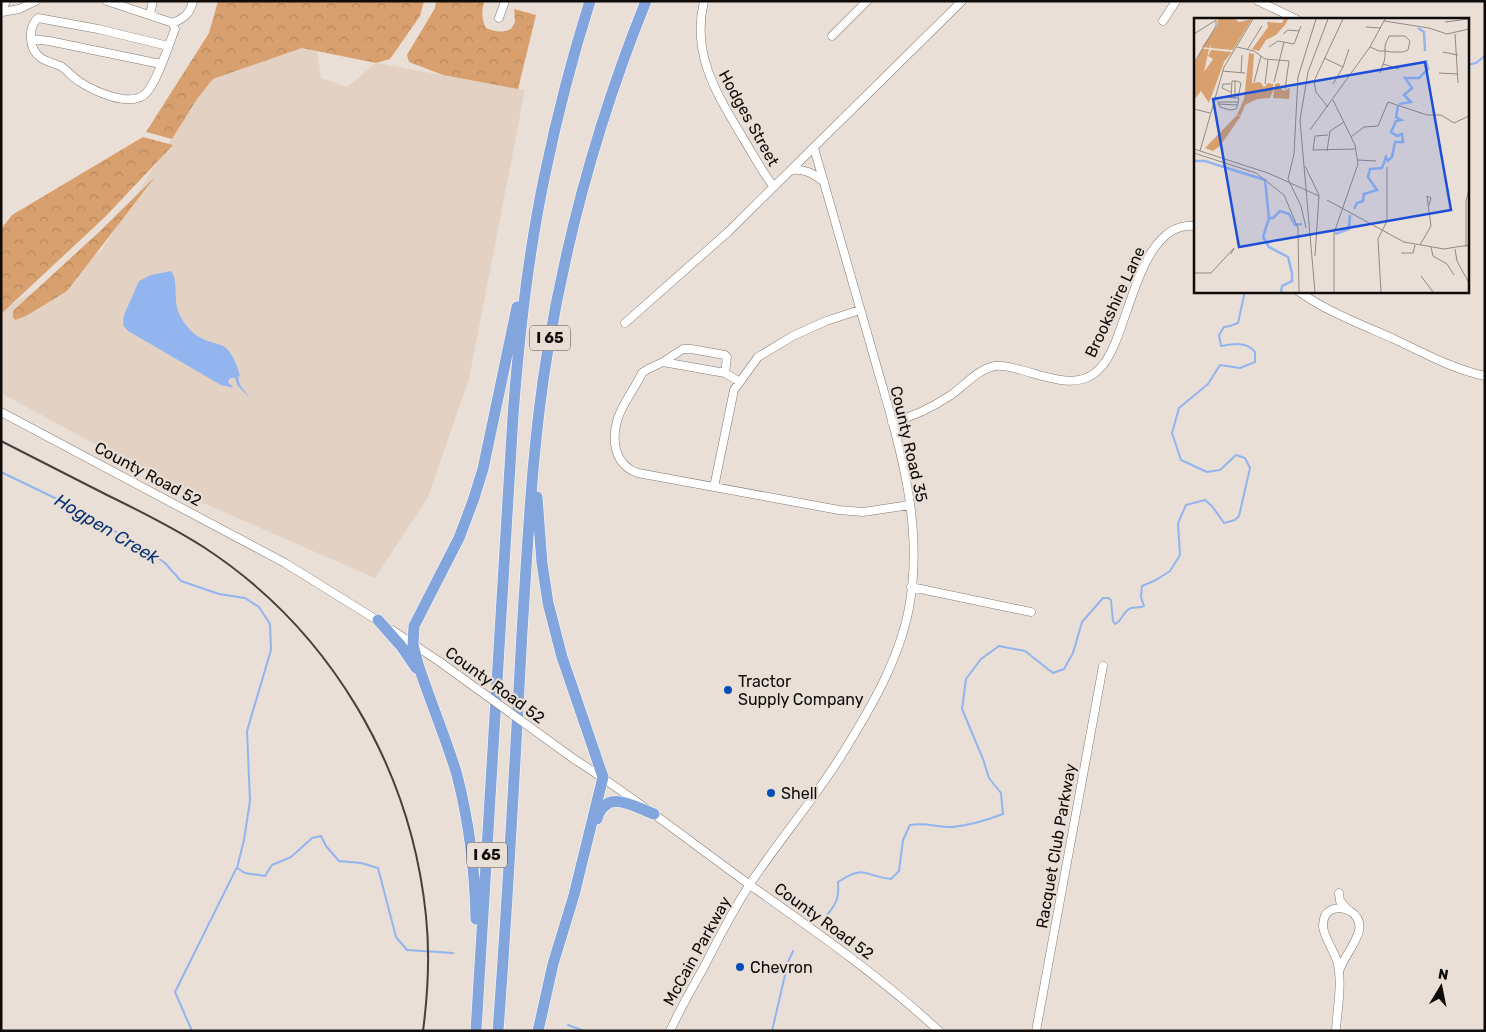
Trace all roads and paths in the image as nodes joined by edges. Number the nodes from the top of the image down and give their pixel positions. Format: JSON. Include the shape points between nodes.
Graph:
{"nodes":[{"id":1,"x":6,"y":1,"type":"edge"},
{"id":2,"x":36,"y":1,"type":"edge"},
{"id":3,"x":107,"y":1,"type":"edge"},
{"id":4,"x":153,"y":1,"type":"edge"},
{"id":5,"x":193,"y":1,"type":"edge"},
{"id":6,"x":505,"y":1,"type":"edge"},
{"id":7,"x":590,"y":1,"type":"edge"},
{"id":8,"x":646,"y":1,"type":"edge"},
{"id":9,"x":704,"y":1,"type":"edge"},
{"id":10,"x":866,"y":1,"type":"edge"},
{"id":11,"x":962,"y":1,"type":"edge"},
{"id":12,"x":1176,"y":1,"type":"edge"},
{"id":13,"x":1258,"y":1,"type":"edge"},
{"id":14,"x":128,"y":4,"type":"edge"},
{"id":15,"x":2,"y":13,"type":"edge"},
{"id":16,"x":150,"y":14,"type":"junction"},
{"id":17,"x":500,"y":18,"type":"dead end"},
{"id":18,"x":1294,"y":18,"type":"edge"},
{"id":19,"x":1163,"y":21,"type":"dead end"},
{"id":20,"x":173,"y":23,"type":"junction"},
{"id":21,"x":832,"y":36,"type":"dead end"},
{"id":22,"x":32,"y":39,"type":"junction"},
{"id":23,"x":168,"y":46,"type":"junction"},
{"id":24,"x":161,"y":64,"type":"junction"},
{"id":25,"x":814,"y":148,"type":"junction"},
{"id":26,"x":792,"y":170,"type":"junction"},
{"id":27,"x":824,"y":182,"type":"junction"},
{"id":28,"x":543,"y":185,"type":"junction"},
{"id":29,"x":774,"y":187,"type":"junction"},
{"id":30,"x":1194,"y":226,"type":"edge"},
{"id":31,"x":1300,"y":292,"type":"edge"},
{"id":32,"x":860,"y":310,"type":"junction"},
{"id":33,"x":625,"y":323,"type":"dead end"},
{"id":34,"x":663,"y":362,"type":"junction"},
{"id":35,"x":725,"y":373,"type":"junction"},
{"id":36,"x":1485,"y":376,"type":"edge"},
{"id":37,"x":740,"y":382,"type":"junction"},
{"id":38,"x":539,"y":411,"type":"junction"},
{"id":39,"x":1,"y":412,"type":"edge"},
{"id":40,"x":892,"y":422,"type":"junction"},
{"id":41,"x":714,"y":487,"type":"junction"},
{"id":42,"x":910,"y":505,"type":"junction"},
{"id":43,"x":912,"y":588,"type":"junction"},
{"id":44,"x":1030,"y":612,"type":"dead end"},
{"id":45,"x":378,"y":620,"type":"junction"},
{"id":46,"x":413,"y":645,"type":"junction"},
{"id":47,"x":1104,"y":666,"type":"dead end"},
{"id":48,"x":422,"y":677,"type":"junction"},
{"id":49,"x":603,"y":777,"type":"junction"},
{"id":50,"x":654,"y":814,"type":"junction"},
{"id":51,"x":577,"y":880,"type":"junction"},
{"id":52,"x":750,"y":884,"type":"junction"},
{"id":53,"x":1339,"y":893,"type":"dead end"},
{"id":54,"x":1348,"y":910,"type":"junction"},
{"id":55,"x":1339,"y":972,"type":"junction"},
{"id":56,"x":478,"y":1000,"type":"junction"},
{"id":57,"x":476,"y":1031,"type":"edge"},
{"id":58,"x":498,"y":1031,"type":"edge"},
{"id":59,"x":538,"y":1031,"type":"edge"},
{"id":60,"x":670,"y":1031,"type":"edge"},
{"id":61,"x":939,"y":1031,"type":"edge"},
{"id":62,"x":1036,"y":1031,"type":"edge"},
{"id":63,"x":1336,"y":1031,"type":"edge"}],
"edges":[{"from":1,"to":15,"type":"street"},
{"from":2,"to":15,"type":"street"},
{"from":3,"to":14,"type":"street"},
{"from":4,"to":16,"type":"street"},
{"from":5,"to":20,"type":"street","via":[[185,18]]},
{"from":6,"to":17,"type":"street"},
{"from":7,"to":28,"type":"highway","number":"I 65","via":[[562,99]]},
{"from":8,"to":38,"type":"highway","number":"I 65","via":[[602,121],[574,220]]},
{"from":9,"to":29,"type":"street","name":"Hodges Street","via":[[700,34],[708,73],[718,97]]},
{"from":10,"to":21,"type":"street"},
{"from":11,"to":25,"type":"street"},
{"from":12,"to":19,"type":"street"},
{"from":13,"to":18,"type":"street"},
{"from":14,"to":16,"type":"street"},
{"from":16,"to":20,"type":"street"},
{"from":20,"to":23,"type":"street","via":[[175,29]]},
{"from":22,"to":23,"type":"street","via":[[34,21],[45,18]]},
{"from":22,"to":24,"type":"street"},
{"from":22,"to":24,"type":"street","via":[[35,52],[40,57],[62,67],[78,81],[102,94],[126,99],[145,94]]},
{"from":23,"to":24,"type":"street"},
{"from":25,"to":26,"type":"street"},
{"from":25,"to":27,"type":"street","name":"County Road 35"},
{"from":26,"to":27,"type":"street","via":[[804,170]]},
{"from":26,"to":29,"type":"street"},
{"from":27,"to":32,"type":"street","name":"County Road 35"},
{"from":28,"to":46,"type":"highway","via":[[483,469],[461,533],[414,626]]},
{"from":28,"to":56,"type":"highway","number":"I 65","via":[[518,358]]},
{"from":29,"to":33,"type":"street"},
{"from":30,"to":40,"type":"street","name":"Brookshire Lane","via":[[1176,228],[1156,246],[1135,287],[1109,357],[1090,377],[1078,381],[1059,380],[995,366],[982,371],[934,405]]},
{"from":31,"to":36,"type":"street","via":[[1330,310],[1461,369]]},
{"from":32,"to":37,"type":"street","via":[[792,336],[758,357]]},
{"from":32,"to":40,"type":"street","name":"County Road 35"},
{"from":34,"to":35,"type":"street"},
{"from":34,"to":35,"type":"street","via":[[683,349],[725,355],[728,357]]},
{"from":34,"to":41,"type":"street","via":[[642,374],[624,406],[614,440],[617,454],[622,464],[631,470]]},
{"from":35,"to":37,"type":"street"},
{"from":37,"to":41,"type":"street","via":[[734,390]]},
{"from":38,"to":49,"type":"highway","via":[[537,498],[545,583],[562,657]]},
{"from":38,"to":58,"type":"highway","number":"I 65","via":[[529,521]]},
{"from":39,"to":45,"type":"street","name":"County Road 52","via":[[286,563]]},
{"from":40,"to":42,"type":"street","name":"County Road 35"},
{"from":41,"to":42,"type":"street","via":[[838,510],[863,512]]},
{"from":42,"to":43,"type":"street","name":"County Road 35"},
{"from":43,"to":44,"type":"street"},
{"from":43,"to":52,"type":"street","name":"County Road 35","via":[[900,641],[873,700],[830,772]]},
{"from":45,"to":46,"type":"street","name":"County Road 52"},
{"from":45,"to":48,"type":"highway","via":[[402,646]]},
{"from":46,"to":48,"type":"highway"},
{"from":46,"to":49,"type":"street","name":"County Road 52","bridge":true},
{"from":47,"to":62,"type":"street","name":"Racquet Club Parkway"},
{"from":48,"to":56,"type":"highway","via":[[456,774],[468,827],[476,898]]},
{"from":49,"to":50,"type":"street","name":"County Road 52"},
{"from":49,"to":51,"type":"highway"},
{"from":50,"to":51,"type":"highway","via":[[614,800],[606,803],[599,813]]},
{"from":50,"to":52,"type":"street","name":"County Road 52"},
{"from":51,"to":59,"type":"highway"},
{"from":52,"to":60,"type":"street","name":"McCain Parkway"},
{"from":52,"to":61,"type":"street","name":"County Road 52","via":[[879,979]]},
{"from":53,"to":54,"type":"street","via":[[1340,901]]},
{"from":54,"to":55,"type":"street","via":[[1360,928]]},
{"from":54,"to":55,"type":"street","via":[[1333,909],[1323,918],[1323,929]]},
{"from":55,"to":63,"type":"street"},
{"from":56,"to":57,"type":"highway","number":"I 65"}]}
